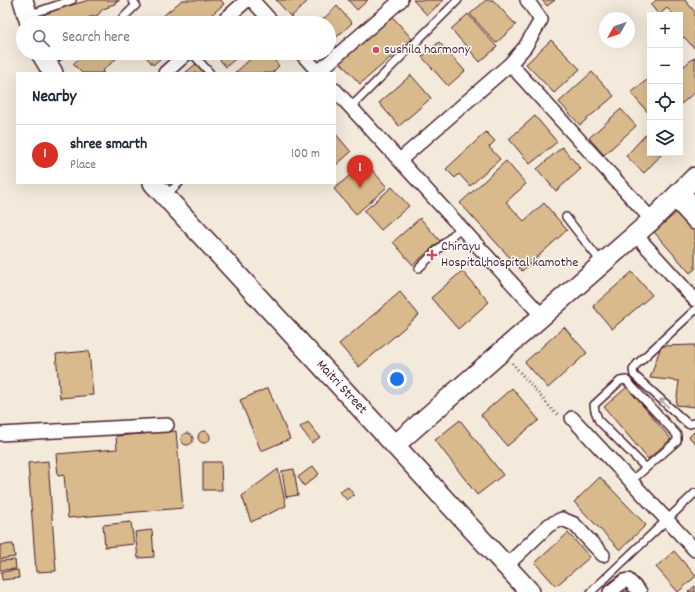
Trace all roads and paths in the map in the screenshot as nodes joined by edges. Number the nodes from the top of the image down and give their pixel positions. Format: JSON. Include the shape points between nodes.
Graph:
{"nodes":[{"id":1,"x":72,"y":0,"type":"edge"},
{"id":2,"x":132,"y":0,"type":"edge"},
{"id":3,"x":247,"y":0,"type":"edge"},
{"id":4,"x":252,"y":0,"type":"edge"},
{"id":5,"x":401,"y":0,"type":"edge"},
{"id":6,"x":458,"y":0,"type":"edge"},
{"id":7,"x":526,"y":0,"type":"edge"},
{"id":8,"x":27,"y":13,"type":"edge"},
{"id":9,"x":125,"y":16,"type":"edge"},
{"id":10,"x":229,"y":16,"type":"edge"},
{"id":11,"x":267,"y":16,"type":"edge"},
{"id":12,"x":336,"y":58,"type":"edge"},
{"id":13,"x":180,"y":60,"type":"edge"},
{"id":14,"x":198,"y":60,"type":"edge"},
{"id":15,"x":307,"y":60,"type":"edge"},
{"id":16,"x":334,"y":60,"type":"edge"},
{"id":17,"x":510,"y":64,"type":"junction"},
{"id":18,"x":166,"y":72,"type":"edge"},
{"id":19,"x":209,"y":72,"type":"edge"},
{"id":20,"x":318,"y":72,"type":"edge"},
{"id":21,"x":320,"y":72,"type":"edge"},
{"id":22,"x":336,"y":91,"type":"edge"},
{"id":23,"x":350,"y":107,"type":"junction"},
{"id":24,"x":400,"y":160,"type":"junction"},
{"id":25,"x":176,"y":184,"type":"edge"},
{"id":26,"x":159,"y":189,"type":"edge"},
{"id":27,"x":683,"y":189,"type":"edge"},
{"id":28,"x":695,"y":205,"type":"edge"},
{"id":29,"x":566,"y":217,"type":"dead end"},
{"id":30,"x":652,"y":220,"type":"junction"},
{"id":31,"x":695,"y":223,"type":"edge"},
{"id":32,"x":461,"y":227,"type":"junction"},
{"id":33,"x":635,"y":234,"type":"junction"},
{"id":34,"x":602,"y":263,"type":"junction"},
{"id":35,"x":419,"y":268,"type":"dead end"},
{"id":36,"x":694,"y":295,"type":"edge"},
{"id":37,"x":695,"y":310,"type":"edge"},
{"id":38,"x":542,"y":316,"type":"junction"},
{"id":39,"x":502,"y":352,"type":"junction"},
{"id":40,"x":572,"y":418,"type":"joint"},
{"id":41,"x":695,"y":423,"type":"edge"},
{"id":42,"x":167,"y":425,"type":"dead end"},
{"id":43,"x":0,"y":434,"type":"edge"},
{"id":44,"x":395,"y":445,"type":"junction"},
{"id":45,"x":646,"y":468,"type":"junction"},
{"id":46,"x":631,"y":481,"type":"junction"},
{"id":47,"x":695,"y":493,"type":"edge"},
{"id":48,"x":666,"y":520,"type":"junction"},
{"id":49,"x":695,"y":550,"type":"edge"},
{"id":50,"x":603,"y":555,"type":"dead end"},
{"id":51,"x":506,"y":566,"type":"junction"},
{"id":52,"x":530,"y":592,"type":"edge"},
{"id":53,"x":591,"y":592,"type":"edge"},
{"id":54,"x":610,"y":592,"type":"edge"},
{"id":55,"x":640,"y":592,"type":"edge"}],
"edges":[{"from":1,"to":8,"type":"lane"},
{"from":2,"to":9,"type":"lane","via":[[136,5]]},
{"from":3,"to":10,"type":"street"},
{"from":4,"to":11,"type":"street"},
{"from":5,"to":12,"type":"street"},
{"from":6,"to":23,"type":"lane"},
{"from":7,"to":17,"type":"street","via":[[541,20],[525,47]]},
{"from":13,"to":18,"type":"street"},
{"from":14,"to":19,"type":"lane"},
{"from":15,"to":20,"type":"street"},
{"from":16,"to":21,"type":"street"},
{"from":17,"to":24,"type":"street"},
{"from":17,"to":30,"type":"street"},
{"from":22,"to":23,"type":"street"},
{"from":23,"to":24,"type":"street"},
{"from":24,"to":32,"type":"street"},
{"from":25,"to":26,"type":"lane"},
{"from":26,"to":44,"type":"street","name":"Maitri Street"},
{"from":27,"to":28,"type":"street"},
{"from":27,"to":30,"type":"street"},
{"from":27,"to":31,"type":"street"},
{"from":29,"to":34,"type":"lane"},
{"from":30,"to":33,"type":"street"},
{"from":32,"to":35,"type":"lane"},
{"from":32,"to":38,"type":"street"},
{"from":33,"to":34,"type":"street"},
{"from":33,"to":36,"type":"street"},
{"from":34,"to":38,"type":"street"},
{"from":41,"to":37,"type":"lane","one_way":true,"via":[[688,424],[634,375],[633,370]]},
{"from":38,"to":39,"type":"street"},
{"from":39,"to":40,"type":"path","via":[[555,413]]},
{"from":39,"to":44,"type":"street"},
{"from":40,"to":46,"type":"street"},
{"from":42,"to":43,"type":"street"},
{"from":44,"to":51,"type":"street","name":"Maitri Street"},
{"from":45,"to":45,"type":"lane","via":[[677,441],[677,435],[626,380],[620,381],[594,405],[595,412],[598,421]]},
{"from":45,"to":46,"type":"lane"},
{"from":46,"to":48,"type":"street"},
{"from":47,"to":48,"type":"lane"},
{"from":48,"to":49,"type":"street"},
{"from":48,"to":53,"type":"lane"},
{"from":50,"to":51,"type":"street","via":[[574,524],[562,520],[549,525]]},
{"from":51,"to":52,"type":"street","name":"Maitri Street"},
{"from":54,"to":55,"type":"street","via":[[628,580]]}]}
